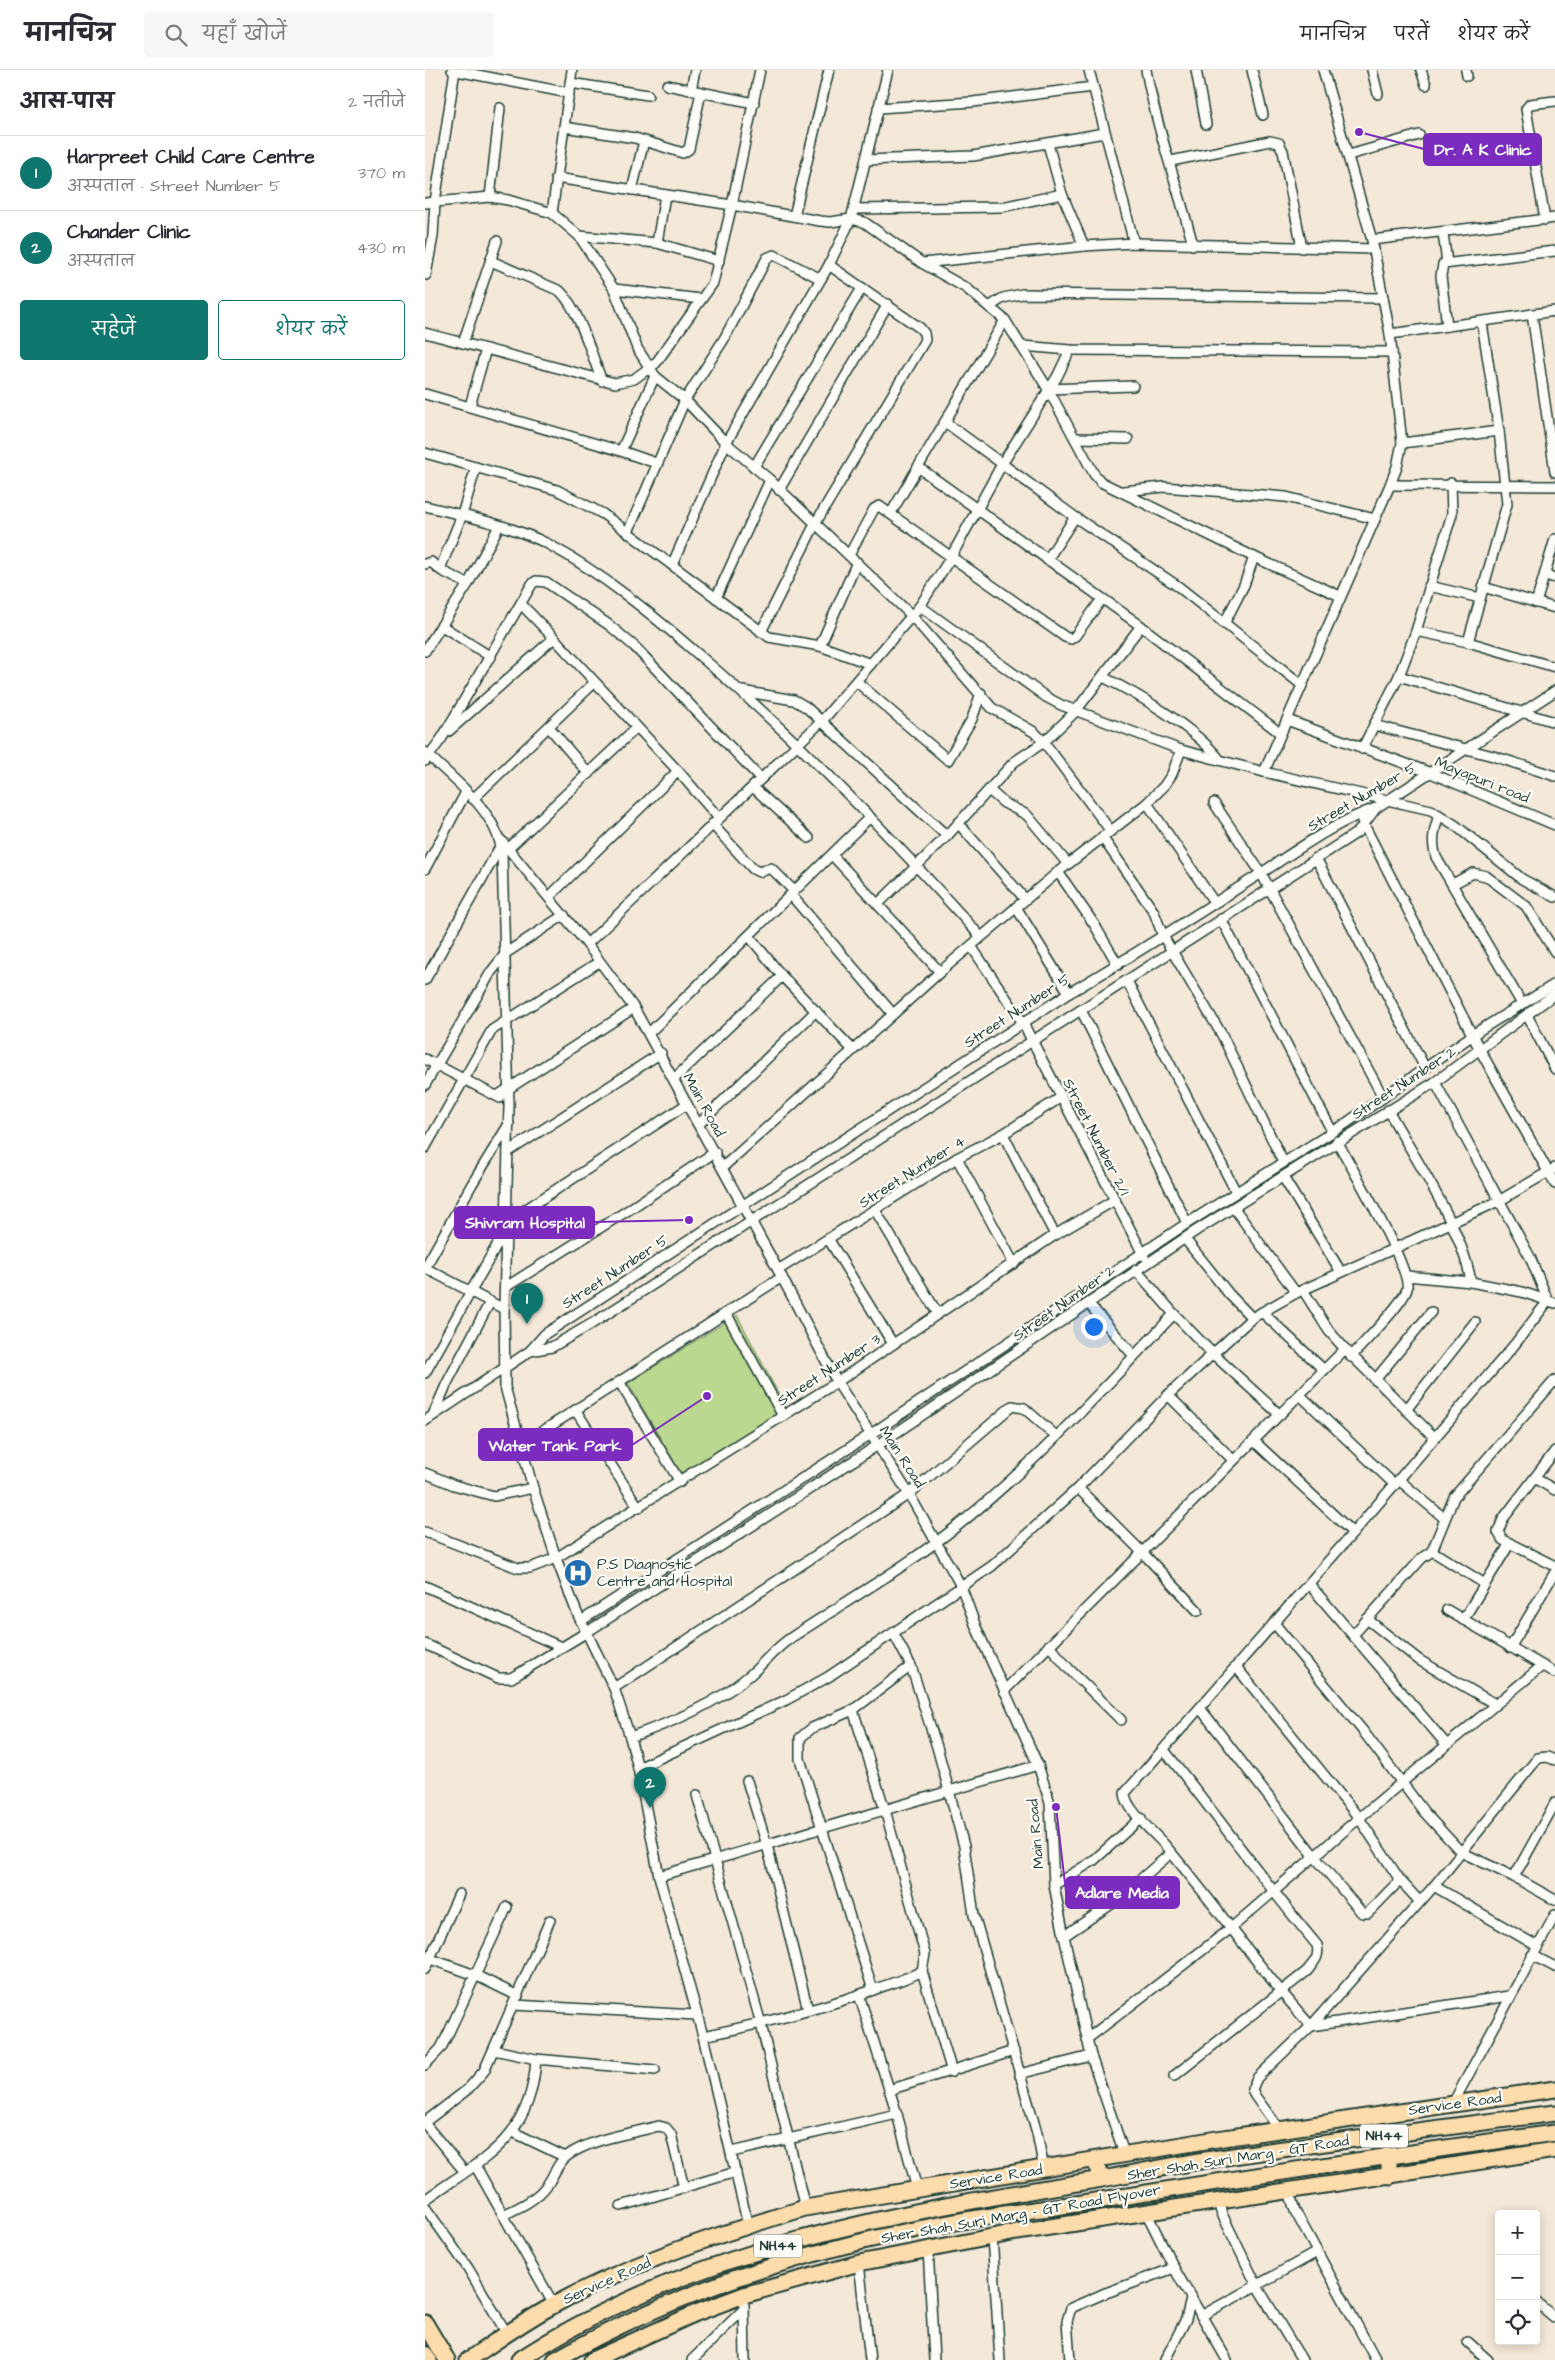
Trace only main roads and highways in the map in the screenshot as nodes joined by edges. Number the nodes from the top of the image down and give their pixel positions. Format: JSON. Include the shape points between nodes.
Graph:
{"nodes":[{"id":1,"x":1555,"y":2090,"type":"edge"},
{"id":2,"x":1555,"y":2113,"type":"edge"},
{"id":3,"x":1555,"y":2133,"type":"edge"},
{"id":4,"x":1555,"y":2150,"type":"edge"},
{"id":5,"x":1387,"y":2156,"type":"junction"},
{"id":6,"x":1096,"y":2162,"type":"junction"},
{"id":7,"x":1390,"y":2176,"type":"junction"},
{"id":8,"x":1100,"y":2179,"type":"junction"},
{"id":9,"x":425,"y":2323,"type":"edge"},
{"id":10,"x":425,"y":2354,"type":"edge"},
{"id":11,"x":429,"y":2360,"type":"edge"},
{"id":12,"x":447,"y":2360,"type":"edge"},
{"id":13,"x":467,"y":2360,"type":"edge"},
{"id":14,"x":519,"y":2360,"type":"edge"},
{"id":15,"x":555,"y":2360,"type":"edge"},
{"id":16,"x":592,"y":2360,"type":"edge"}],
"edges":[{"from":1,"to":6,"type":"main road","name":"Service Road","via":[[1280,2130]]},
{"from":2,"to":8,"type":"main road","name":"Sher Shah Suri Marg - GT Road","number":"NH44","via":[[1213,2159]]},
{"from":3,"to":5,"type":"main road","number":"NH44"},
{"from":4,"to":7,"type":"main road"},
{"from":5,"to":7,"type":"main road"},
{"from":5,"to":15,"type":"main road","name":"Sher Shah Suri Marg - GT Road Flyover","number":"NH44","via":[[945,2224],[877,2238],[733,2278]]},
{"from":6,"to":8,"type":"main road"},
{"from":6,"to":13,"type":"main road","name":"Service Road","via":[[805,2208],[748,2225],[623,2272],[554,2305]]},
{"from":7,"to":16,"type":"main road","via":[[993,2236],[859,2263],[744,2302],[696,2313]]},
{"from":8,"to":14,"type":"main road","name":"Sher Shah Suri Marg - GT Road Flyover","number":"NH44","via":[[992,2196],[885,2218],[784,2244],[682,2279],[601,2315]]},
{"from":9,"to":12,"type":"main road"},
{"from":10,"to":11,"type":"main road"}]}
